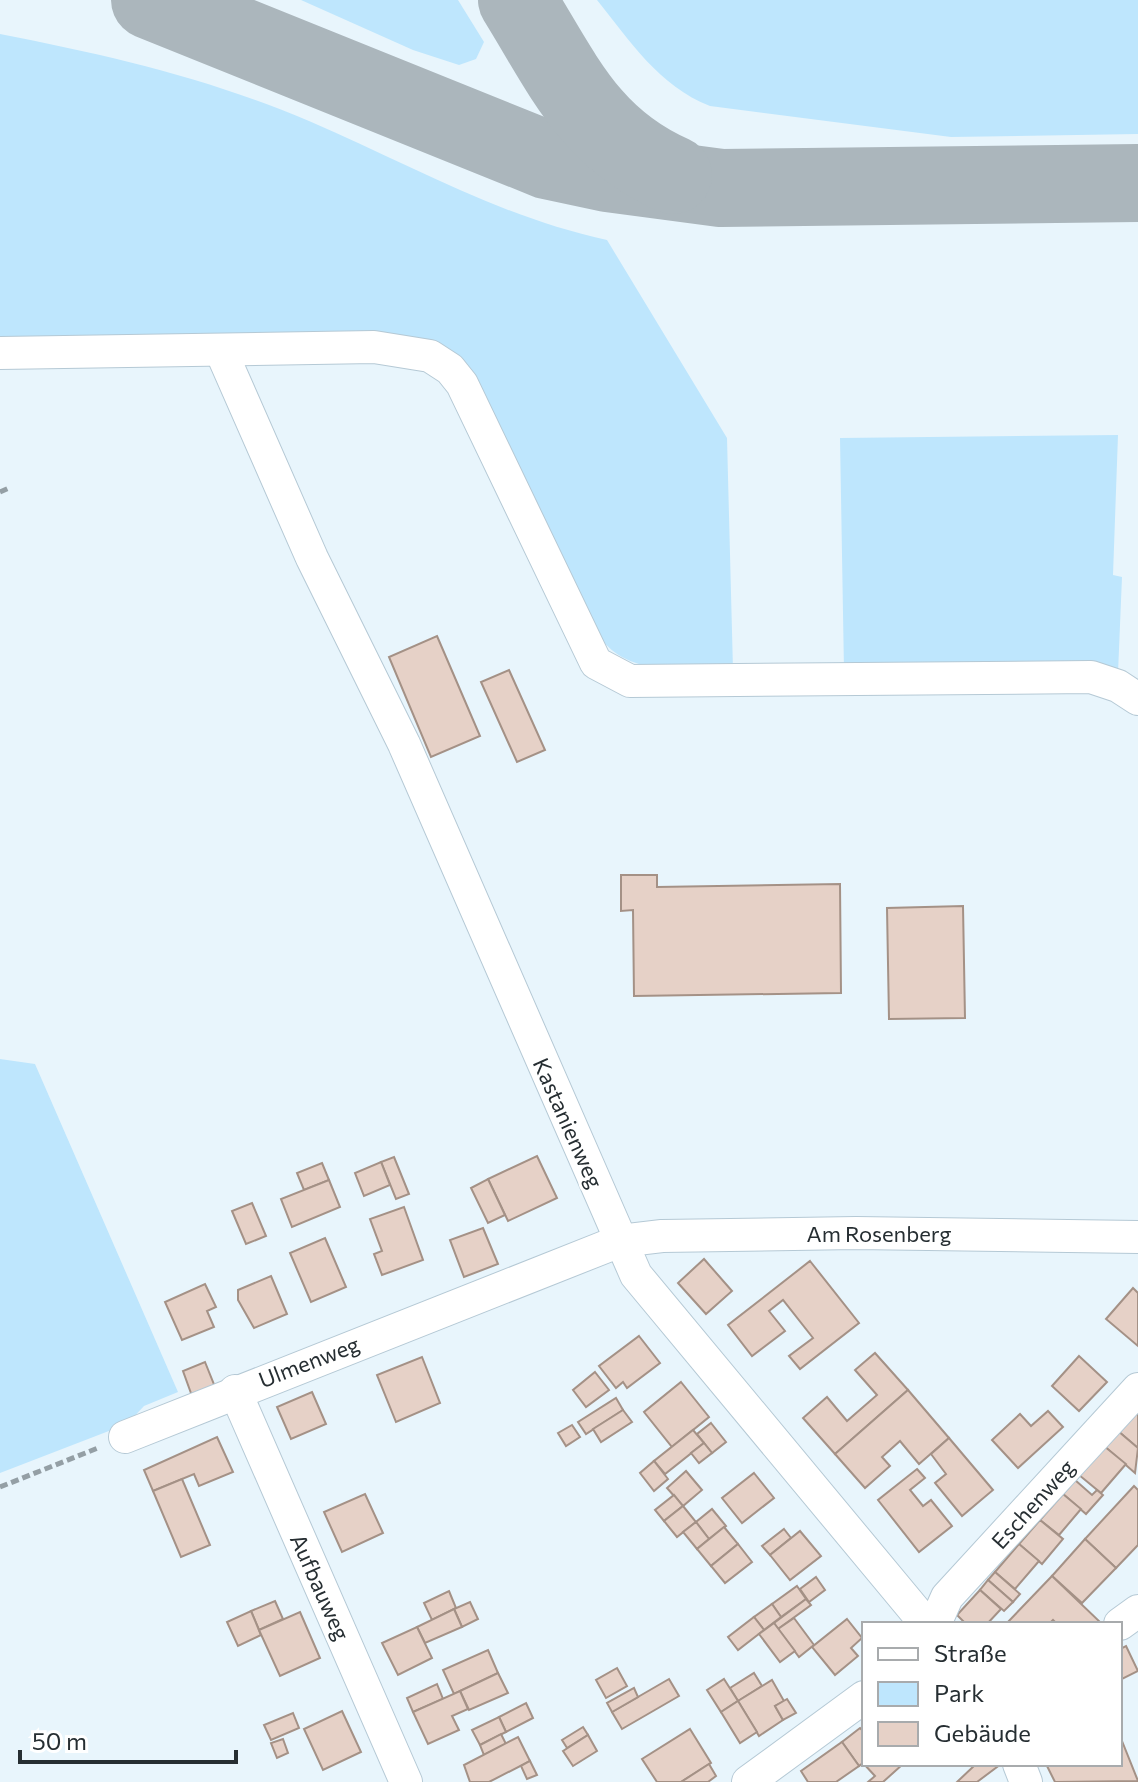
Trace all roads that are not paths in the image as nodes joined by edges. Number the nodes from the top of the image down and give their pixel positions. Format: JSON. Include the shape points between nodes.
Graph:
{"nodes":[{"id":1,"x":221,"y":351,"type":"junction"},
{"id":2,"x":0,"y":353,"type":"edge"},
{"id":3,"x":1138,"y":699,"type":"edge"},
{"id":4,"x":1138,"y":1237,"type":"edge"},
{"id":5,"x":620,"y":1241,"type":"junction"},
{"id":6,"x":1138,"y":1389,"type":"edge"},
{"id":7,"x":235,"y":1391,"type":"junction"},
{"id":8,"x":125,"y":1437,"type":"road end"},
{"id":9,"x":924,"y":1622,"type":"edge"},
{"id":10,"x":936,"y":1622,"type":"edge"},
{"id":11,"x":862,"y":1698,"type":"edge"},
{"id":12,"x":406,"y":1782,"type":"edge"},
{"id":13,"x":748,"y":1782,"type":"edge"}],
"edges":[{"from":1,"to":2,"type":"street"},
{"from":1,"to":3,"type":"street","via":[[374,347],[430,356],[450,369],[487,429],[596,663],[630,681],[1091,677]]},
{"from":1,"to":5,"type":"street","name":"Kastanienweg","via":[[312,558],[404,744]]},
{"from":4,"to":5,"type":"street","name":"Am Rosenberg","via":[[856,1233]]},
{"from":5,"to":7,"type":"street","name":"Ulmenweg"},
{"from":5,"to":9,"type":"street","name":"Kastanienweg","via":[[636,1275]]},
{"from":6,"to":10,"type":"street","name":"Eschenweg","via":[[947,1597]]},
{"from":7,"to":8,"type":"street","name":"Ulmenweg"},
{"from":7,"to":12,"type":"street","name":"Aufbauweg"},
{"from":11,"to":13,"type":"street"}]}
